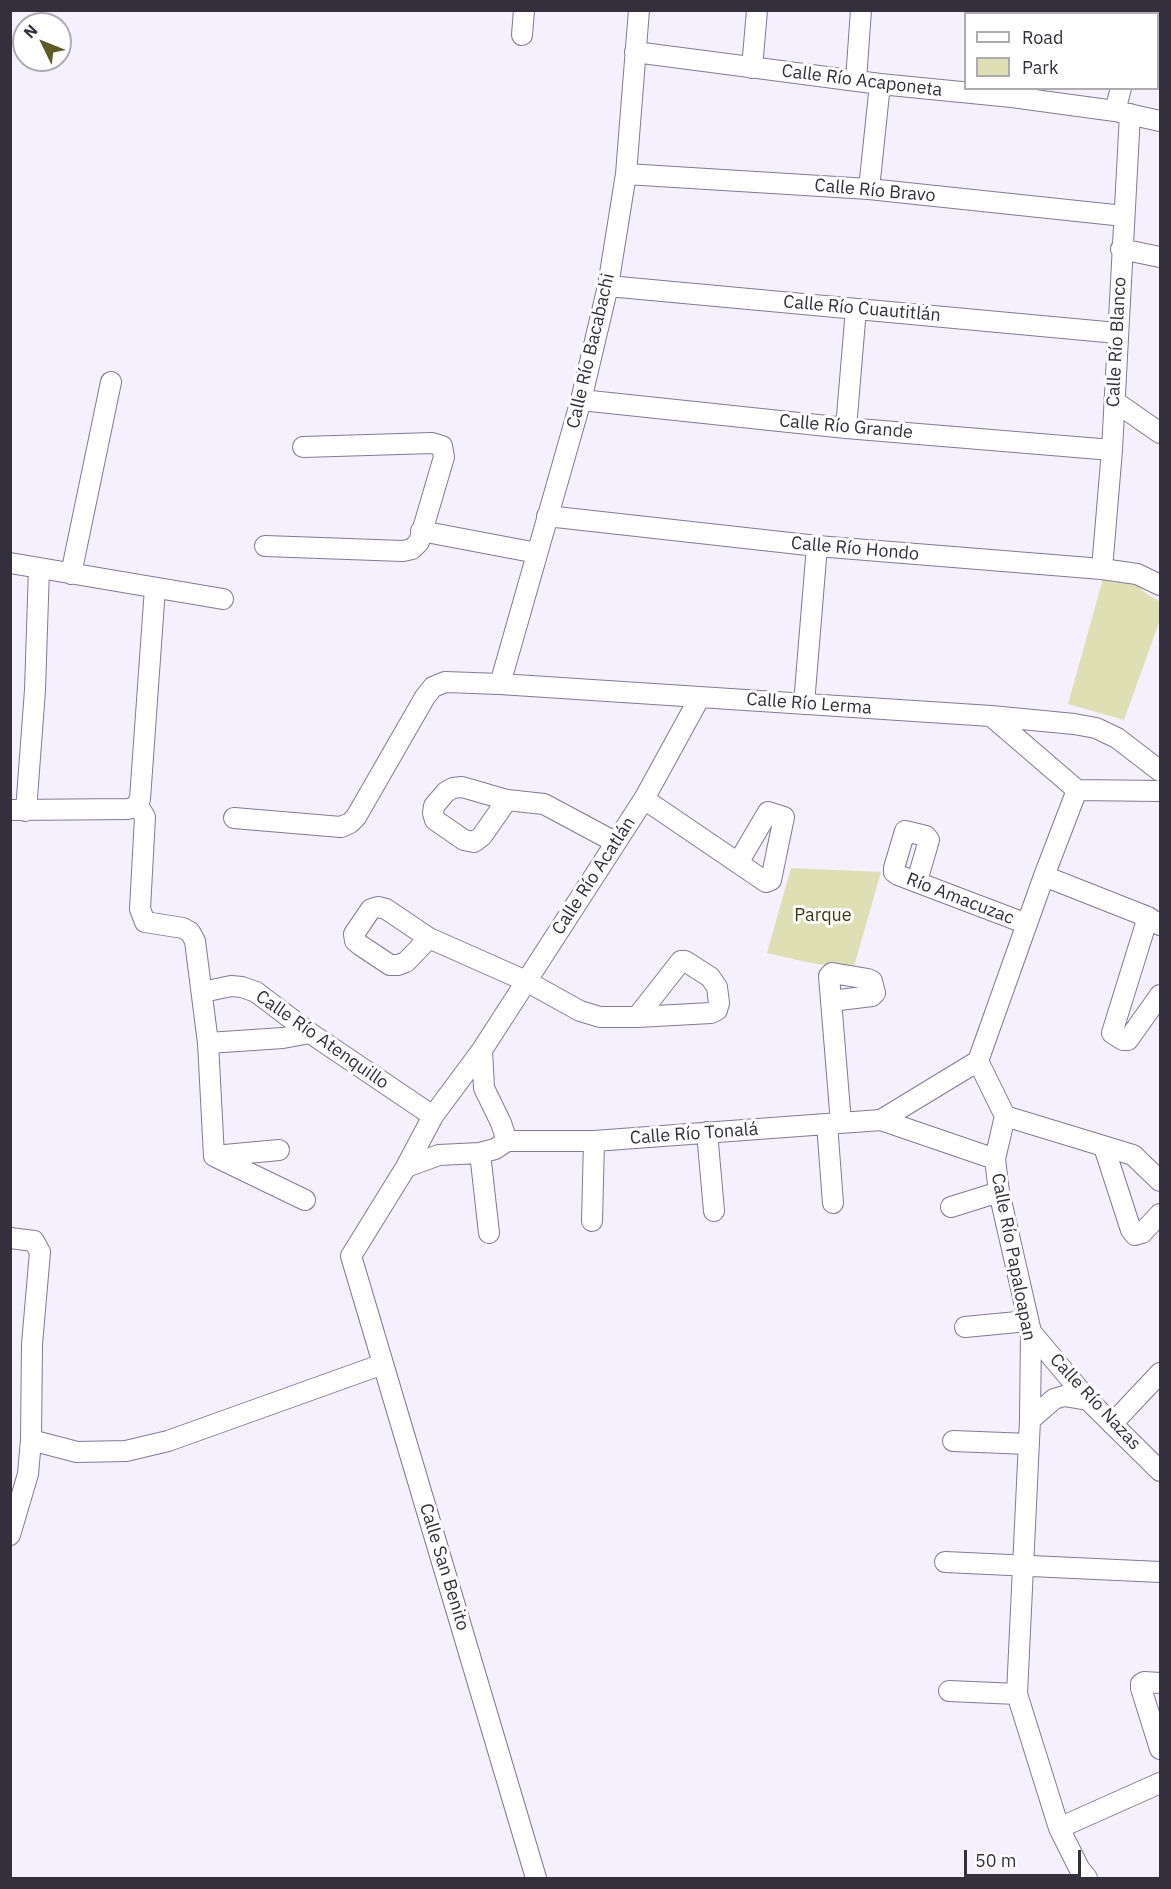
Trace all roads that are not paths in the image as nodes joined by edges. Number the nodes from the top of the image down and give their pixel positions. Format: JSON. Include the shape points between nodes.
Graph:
{"nodes":[{"id":1,"x":524,"y":10,"type":"edge"},
{"id":2,"x":639,"y":10,"type":"edge"},
{"id":3,"x":757,"y":10,"type":"edge"},
{"id":4,"x":861,"y":10,"type":"edge"},
{"id":5,"x":522,"y":35,"type":"dead end"},
{"id":6,"x":635,"y":52,"type":"junction"},
{"id":7,"x":752,"y":68,"type":"junction"},
{"id":8,"x":856,"y":80,"type":"junction"},
{"id":9,"x":880,"y":84,"type":"junction"},
{"id":10,"x":964,"y":90,"type":"edge"},
{"id":11,"x":968,"y":90,"type":"edge"},
{"id":12,"x":1121,"y":90,"type":"edge"},
{"id":13,"x":1012,"y":93,"type":"edge"},
{"id":14,"x":1123,"y":112,"type":"junction"},
{"id":15,"x":1161,"y":121,"type":"edge"},
{"id":16,"x":626,"y":174,"type":"junction"},
{"id":17,"x":869,"y":189,"type":"junction"},
{"id":18,"x":1124,"y":216,"type":"junction"},
{"id":19,"x":1122,"y":249,"type":"junction"},
{"id":20,"x":1161,"y":257,"type":"edge"},
{"id":21,"x":608,"y":286,"type":"junction"},
{"id":22,"x":856,"y":309,"type":"junction"},
{"id":23,"x":1117,"y":333,"type":"junction"},
{"id":24,"x":111,"y":382,"type":"dead end"},
{"id":25,"x":581,"y":400,"type":"junction"},
{"id":26,"x":1114,"y":401,"type":"junction"},
{"id":27,"x":846,"y":428,"type":"junction"},
{"id":28,"x":1161,"y":433,"type":"edge"},
{"id":29,"x":303,"y":447,"type":"dead end"},
{"id":30,"x":1112,"y":450,"type":"junction"},
{"id":31,"x":547,"y":516,"type":"junction"},
{"id":32,"x":421,"y":531,"type":"junction"},
{"id":33,"x":265,"y":546,"type":"dead end"},
{"id":34,"x":817,"y":546,"type":"junction"},
{"id":35,"x":537,"y":553,"type":"junction"},
{"id":36,"x":10,"y":563,"type":"edge"},
{"id":37,"x":39,"y":568,"type":"junction"},
{"id":38,"x":1102,"y":569,"type":"junction"},
{"id":39,"x":71,"y":574,"type":"junction"},
{"id":40,"x":1161,"y":585,"type":"edge"},
{"id":41,"x":155,"y":588,"type":"junction"},
{"id":42,"x":223,"y":599,"type":"dead end"},
{"id":43,"x":500,"y":684,"type":"junction"},
{"id":44,"x":700,"y":698,"type":"junction"},
{"id":45,"x":804,"y":704,"type":"junction"},
{"id":46,"x":991,"y":716,"type":"junction"},
{"id":47,"x":1161,"y":771,"type":"edge"},
{"id":48,"x":1077,"y":790,"type":"junction"},
{"id":49,"x":1161,"y":791,"type":"edge"},
{"id":50,"x":644,"y":799,"type":"junction"},
{"id":51,"x":507,"y":800,"type":"dead end"},
{"id":52,"x":137,"y":804,"type":"junction"},
{"id":53,"x":18,"y":810,"type":"edge"},
{"id":54,"x":234,"y":818,"type":"dead end"},
{"id":55,"x":615,"y":842,"type":"junction"},
{"id":56,"x":738,"y":863,"type":"dead end"},
{"id":57,"x":1044,"y":876,"type":"junction"},
{"id":58,"x":917,"y":881,"type":"junction"},
{"id":59,"x":1154,"y":921,"type":"edge"},
{"id":60,"x":1027,"y":924,"type":"junction"},
{"id":61,"x":429,"y":938,"type":"dead end"},
{"id":62,"x":526,"y":981,"type":"junction"},
{"id":63,"x":203,"y":992,"type":"junction"},
{"id":64,"x":1161,"y":995,"type":"edge"},
{"id":65,"x":831,"y":1001,"type":"dead end"},
{"id":66,"x":637,"y":1017,"type":"dead end"},
{"id":67,"x":310,"y":1033,"type":"junction"},
{"id":68,"x":208,"y":1043,"type":"junction"},
{"id":69,"x":482,"y":1050,"type":"junction"},
{"id":70,"x":978,"y":1061,"type":"junction"},
{"id":71,"x":456,"y":1083,"type":"junction"},
{"id":72,"x":484,"y":1088,"type":"junction"},
{"id":73,"x":433,"y":1116,"type":"junction"},
{"id":74,"x":1005,"y":1116,"type":"junction"},
{"id":75,"x":880,"y":1120,"type":"junction"},
{"id":76,"x":834,"y":1123,"type":"junction"},
{"id":77,"x":707,"y":1132,"type":"junction"},
{"id":78,"x":424,"y":1135,"type":"junction"},
{"id":79,"x":507,"y":1141,"type":"junction"},
{"id":80,"x":594,"y":1141,"type":"junction"},
{"id":81,"x":1104,"y":1147,"type":"junction"},
{"id":82,"x":279,"y":1150,"type":"dead end"},
{"id":83,"x":480,"y":1152,"type":"junction"},
{"id":84,"x":439,"y":1155,"type":"junction"},
{"id":85,"x":214,"y":1156,"type":"junction"},
{"id":86,"x":994,"y":1159,"type":"junction"},
{"id":87,"x":406,"y":1167,"type":"junction"},
{"id":88,"x":1161,"y":1181,"type":"edge"},
{"id":89,"x":999,"y":1192,"type":"junction"},
{"id":90,"x":305,"y":1200,"type":"dead end"},
{"id":91,"x":833,"y":1203,"type":"dead end"},
{"id":92,"x":951,"y":1207,"type":"dead end"},
{"id":93,"x":714,"y":1211,"type":"dead end"},
{"id":94,"x":1161,"y":1214,"type":"edge"},
{"id":95,"x":592,"y":1221,"type":"dead end"},
{"id":96,"x":489,"y":1233,"type":"dead end"},
{"id":97,"x":10,"y":1238,"type":"edge"},
{"id":98,"x":351,"y":1256,"type":"joint"},
{"id":99,"x":1029,"y":1326,"type":"junction"},
{"id":100,"x":965,"y":1327,"type":"dead end"},
{"id":101,"x":383,"y":1364,"type":"junction"},
{"id":102,"x":1161,"y":1373,"type":"edge"},
{"id":103,"x":1088,"y":1400,"type":"junction"},
{"id":104,"x":1030,"y":1420,"type":"junction"},
{"id":105,"x":1112,"y":1424,"type":"junction"},
{"id":106,"x":31,"y":1440,"type":"junction"},
{"id":107,"x":953,"y":1441,"type":"dead end"},
{"id":108,"x":1029,"y":1444,"type":"junction"},
{"id":109,"x":1161,"y":1471,"type":"edge"},
{"id":110,"x":10,"y":1535,"type":"edge"},
{"id":111,"x":945,"y":1562,"type":"dead end"},
{"id":112,"x":1024,"y":1567,"type":"junction"},
{"id":113,"x":1161,"y":1572,"type":"edge"},
{"id":114,"x":1161,"y":1683,"type":"edge"},
{"id":115,"x":949,"y":1691,"type":"dead end"},
{"id":116,"x":1017,"y":1694,"type":"junction"},
{"id":117,"x":1161,"y":1749,"type":"edge"},
{"id":118,"x":1161,"y":1784,"type":"edge"},
{"id":119,"x":1059,"y":1828,"type":"junction"},
{"id":120,"x":536,"y":1878,"type":"edge"},
{"id":121,"x":1087,"y":1878,"type":"edge"}],
"edges":[{"from":1,"to":5,"type":"street"},
{"from":2,"to":6,"type":"street","name":"Calle Río Bacabachi"},
{"from":3,"to":7,"type":"street"},
{"from":4,"to":8,"type":"street"},
{"from":6,"to":7,"type":"street","name":"Calle Río Acaponeta"},
{"from":6,"to":16,"type":"street","name":"Calle Río Bacabachi"},
{"from":7,"to":8,"type":"street","name":"Calle Río Acaponeta"},
{"from":8,"to":9,"type":"street","name":"Calle Río Acaponeta"},
{"from":9,"to":10,"type":"street","name":"Calle Río Acaponeta"},
{"from":9,"to":17,"type":"street"},
{"from":11,"to":13,"type":"street","name":"Calle Río Acaponeta"},
{"from":12,"to":14,"type":"street","name":"Calle Río Blanco"},
{"from":13,"to":14,"type":"street","name":"Calle Río Acaponeta"},
{"from":14,"to":15,"type":"street","name":"Calle Río Acaponeta"},
{"from":14,"to":18,"type":"street","name":"Calle Río Blanco"},
{"from":16,"to":17,"type":"street","name":"Calle Río Bravo"},
{"from":16,"to":21,"type":"street","name":"Calle Río Bacabachi"},
{"from":17,"to":18,"type":"street","name":"Calle Río Bravo"},
{"from":18,"to":19,"type":"street","name":"Calle Río Blanco"},
{"from":19,"to":20,"type":"street"},
{"from":19,"to":23,"type":"street","name":"Calle Río Blanco"},
{"from":21,"to":22,"type":"street","name":"Calle Río Cuautitlán"},
{"from":21,"to":25,"type":"street","name":"Calle Río Bacabachi"},
{"from":22,"to":23,"type":"street","name":"Calle Río Cuautitlán"},
{"from":22,"to":27,"type":"street"},
{"from":23,"to":26,"type":"street","name":"Calle Río Blanco"},
{"from":24,"to":39,"type":"street"},
{"from":25,"to":27,"type":"street","name":"Calle Río Grande"},
{"from":25,"to":31,"type":"street","name":"Calle Río Bacabachi"},
{"from":26,"to":28,"type":"street"},
{"from":26,"to":30,"type":"street","name":"Calle Río Blanco"},
{"from":27,"to":30,"type":"street","name":"Calle Río Grande"},
{"from":29,"to":32,"type":"street","via":[[442,446],[444,457]]},
{"from":30,"to":38,"type":"street","name":"Calle Río Blanco"},
{"from":31,"to":34,"type":"street","name":"Calle Río Hondo"},
{"from":31,"to":35,"type":"street","name":"Calle Río Bacabachi"},
{"from":32,"to":33,"type":"street","via":[[419,542],[403,551]]},
{"from":32,"to":35,"type":"street"},
{"from":34,"to":38,"type":"street","name":"Calle Río Hondo"},
{"from":34,"to":45,"type":"street"},
{"from":35,"to":43,"type":"street","name":"Calle Río Bacabachi"},
{"from":36,"to":37,"type":"street"},
{"from":37,"to":39,"type":"street"},
{"from":37,"to":53,"type":"street","via":[[35,690]]},
{"from":38,"to":40,"type":"street","name":"Calle Río Hondo","via":[[1137,574]]},
{"from":39,"to":41,"type":"street"},
{"from":41,"to":42,"type":"street"},
{"from":41,"to":52,"type":"street"},
{"from":43,"to":44,"type":"street","name":"Calle Río Lerma"},
{"from":43,"to":54,"type":"street","name":"Calle Río Lerma","via":[[445,682],[433,687],[350,823],[341,827]]},
{"from":44,"to":45,"type":"street","name":"Calle Río Lerma"},
{"from":44,"to":50,"type":"street","name":"Calle Río Acatlán"},
{"from":45,"to":46,"type":"street","name":"Calle Río Lerma"},
{"from":46,"to":47,"type":"street","name":"Calle Río Lerma","via":[[1096,728]]},
{"from":46,"to":48,"type":"street"},
{"from":48,"to":49,"type":"street"},
{"from":48,"to":57,"type":"street"},
{"from":50,"to":55,"type":"street","name":"Calle Río Acatlán"},
{"from":50,"to":56,"type":"street"},
{"from":51,"to":55,"type":"street","via":[[544,804]]},
{"from":52,"to":53,"type":"street","via":[[128,808]]},
{"from":52,"to":63,"type":"street","via":[[146,817],[140,909],[145,922],[190,932]]},
{"from":55,"to":62,"type":"street","name":"Calle Río Acatlán"},
{"from":57,"to":59,"type":"street"},
{"from":57,"to":60,"type":"street"},
{"from":58,"to":58,"type":"street","name":"Río Amacuzac","via":[[929,840],[905,831],[894,872]]},
{"from":58,"to":60,"type":"street","name":"Río Amacuzac"},
{"from":59,"to":64,"type":"street","via":[[1112,1033],[1128,1041]]},
{"from":60,"to":70,"type":"street"},
{"from":61,"to":62,"type":"street"},
{"from":62,"to":66,"type":"street","via":[[580,1011],[600,1017]]},
{"from":62,"to":69,"type":"street","name":"Calle Río Acatlán"},
{"from":63,"to":67,"type":"street","name":"Calle Río Atenquillo","via":[[231,986],[256,992]]},
{"from":63,"to":68,"type":"street"},
{"from":65,"to":76,"type":"street"},
{"from":67,"to":68,"type":"street"},
{"from":67,"to":73,"type":"street","name":"Calle Río Atenquillo"},
{"from":68,"to":85,"type":"street"},
{"from":69,"to":71,"type":"street","name":"Calle Río Acatlán"},
{"from":69,"to":72,"type":"street"},
{"from":70,"to":74,"type":"street"},
{"from":70,"to":75,"type":"street","name":"Calle Río Tonalá"},
{"from":71,"to":72,"type":"street"},
{"from":71,"to":73,"type":"street","name":"Calle Río Acatlán"},
{"from":72,"to":79,"type":"street"},
{"from":73,"to":78,"type":"street","name":"Calle Río Acatlán"},
{"from":74,"to":81,"type":"street"},
{"from":74,"to":86,"type":"street","name":"Calle Río Papaloapan"},
{"from":75,"to":76,"type":"street","name":"Calle Río Tonalá"},
{"from":75,"to":86,"type":"street","name":"Calle Río Tonalá"},
{"from":76,"to":77,"type":"street","name":"Calle Río Tonalá"},
{"from":76,"to":91,"type":"street"},
{"from":77,"to":80,"type":"street","name":"Calle Río Tonalá"},
{"from":77,"to":93,"type":"street"},
{"from":78,"to":84,"type":"street"},
{"from":78,"to":87,"type":"street","name":"Calle Río Acatlán"},
{"from":79,"to":80,"type":"street","name":"Calle Río Tonalá"},
{"from":79,"to":83,"type":"street"},
{"from":80,"to":95,"type":"street"},
{"from":81,"to":88,"type":"street","via":[[1133,1155]]},
{"from":81,"to":94,"type":"street","via":[[1135,1235]]},
{"from":82,"to":85,"type":"street"},
{"from":83,"to":84,"type":"street"},
{"from":83,"to":96,"type":"street"},
{"from":84,"to":87,"type":"street"},
{"from":85,"to":90,"type":"street"},
{"from":86,"to":89,"type":"street","name":"Calle Río Papaloapan"},
{"from":87,"to":98,"type":"street","name":"Calle Río Acatlán"},
{"from":89,"to":92,"type":"street"},
{"from":89,"to":99,"type":"street","name":"Calle Río Papaloapan"},
{"from":97,"to":106,"type":"street","via":[[34,1241],[40,1252],[32,1344]]},
{"from":98,"to":101,"type":"street","name":"Calle San Benito"},
{"from":99,"to":100,"type":"street"},
{"from":99,"to":103,"type":"street","name":"Calle Río Nazas"},
{"from":99,"to":104,"type":"street","name":"Calle Río Papaloapan"},
{"from":101,"to":106,"type":"street","via":[[168,1441],[126,1450],[77,1452]]},
{"from":101,"to":120,"type":"street","name":"Calle San Benito"},
{"from":102,"to":105,"type":"street"},
{"from":103,"to":104,"type":"street","via":[[1064,1396],[1054,1399]]},
{"from":103,"to":105,"type":"street","name":"Calle Río Nazas"},
{"from":104,"to":108,"type":"street","name":"Calle Río Papaloapan"},
{"from":105,"to":109,"type":"street","name":"Calle Río Nazas"},
{"from":106,"to":110,"type":"street","via":[[28,1473]]},
{"from":107,"to":108,"type":"street"},
{"from":108,"to":112,"type":"street","name":"Calle Río Papaloapan"},
{"from":111,"to":112,"type":"street"},
{"from":112,"to":113,"type":"street"},
{"from":112,"to":116,"type":"street","name":"Calle Río Papaloapan"},
{"from":114,"to":117,"type":"street","via":[[1141,1684]]},
{"from":115,"to":116,"type":"street"},
{"from":116,"to":119,"type":"street","name":"Calle Río Papaloapan"},
{"from":118,"to":119,"type":"street"},
{"from":119,"to":121,"type":"street","name":"Calle Río Papaloapan"}]}
